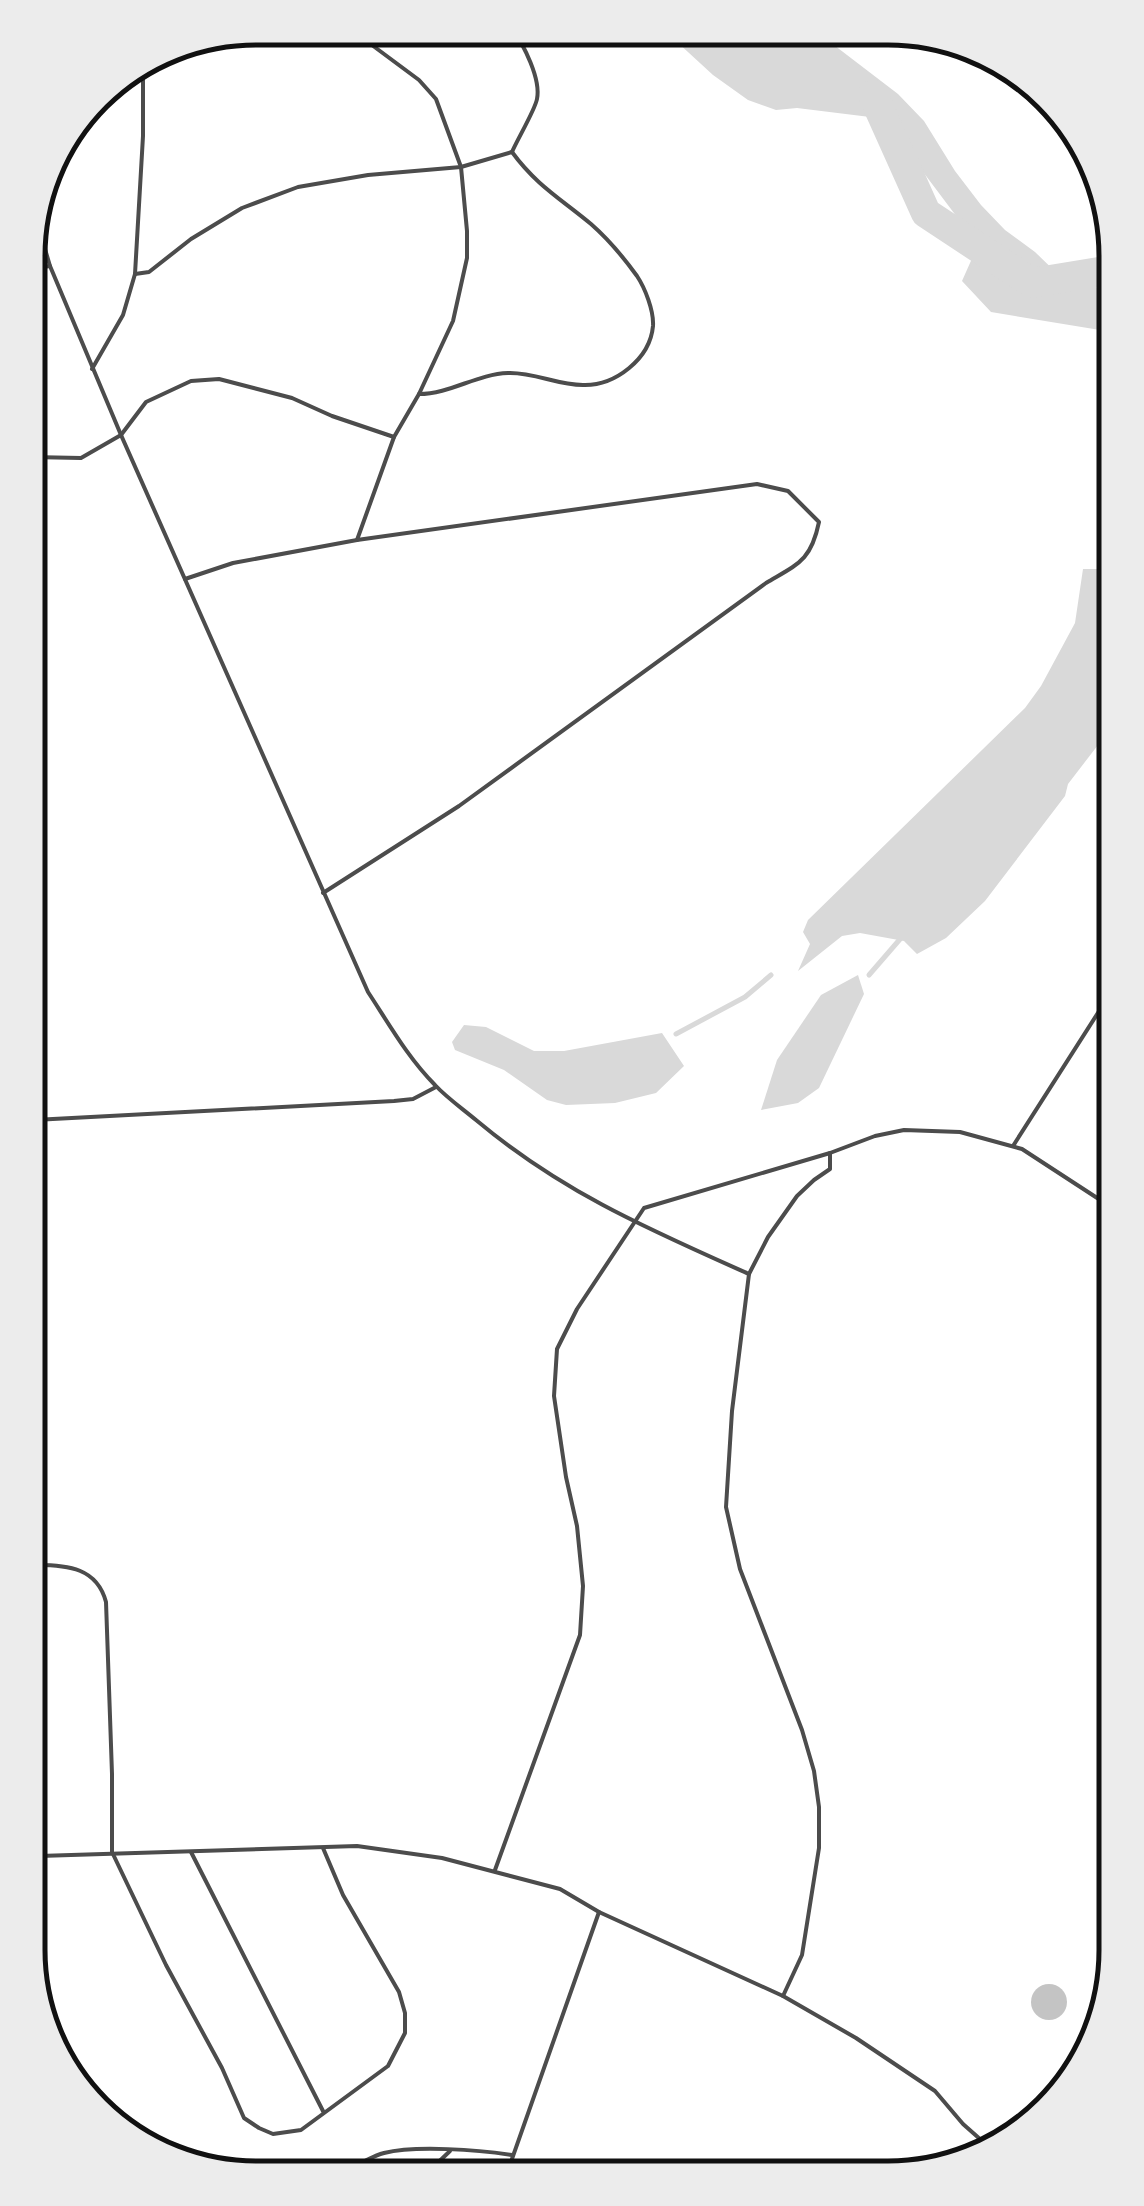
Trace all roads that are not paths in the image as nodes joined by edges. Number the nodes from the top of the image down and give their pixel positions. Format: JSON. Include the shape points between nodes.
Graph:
{"nodes":[{"id":1,"x":372,"y":45,"type":"edge"},
{"id":2,"x":523,"y":45,"type":"edge"},
{"id":3,"x":143,"y":78,"type":"edge"},
{"id":4,"x":512,"y":152,"type":"junction"},
{"id":5,"x":461,"y":167,"type":"junction"},
{"id":6,"x":45,"y":250,"type":"edge"},
{"id":7,"x":50,"y":266,"type":"junction"},
{"id":8,"x":45,"y":267,"type":"edge"},
{"id":9,"x":134,"y":274,"type":"junction"},
{"id":10,"x":92,"y":369,"type":"junction"},
{"id":11,"x":419,"y":394,"type":"junction"},
{"id":12,"x":120,"y":435,"type":"junction"},
{"id":13,"x":394,"y":437,"type":"junction"},
{"id":14,"x":45,"y":457,"type":"edge"},
{"id":15,"x":357,"y":540,"type":"junction"},
{"id":16,"x":185,"y":579,"type":"junction"},
{"id":17,"x":323,"y":893,"type":"junction"},
{"id":18,"x":1099,"y":1011,"type":"edge"},
{"id":19,"x":436,"y":1087,"type":"junction"},
{"id":20,"x":45,"y":1119,"type":"edge"},
{"id":21,"x":1013,"y":1146,"type":"junction"},
{"id":22,"x":830,"y":1153,"type":"junction"},
{"id":23,"x":1099,"y":1198,"type":"edge"},
{"id":24,"x":633,"y":1223,"type":"junction"},
{"id":25,"x":749,"y":1274,"type":"junction"},
{"id":26,"x":45,"y":1565,"type":"edge"},
{"id":27,"x":323,"y":1848,"type":"junction"},
{"id":28,"x":112,"y":1852,"type":"junction"},
{"id":29,"x":191,"y":1852,"type":"junction"},
{"id":30,"x":45,"y":1856,"type":"edge"},
{"id":31,"x":495,"y":1870,"type":"junction"},
{"id":32,"x":600,"y":1912,"type":"junction"},
{"id":33,"x":782,"y":1996,"type":"junction"},
{"id":34,"x":323,"y":2112,"type":"junction"},
{"id":35,"x":980,"y":2139,"type":"edge"},
{"id":36,"x":450,"y":2151,"type":"junction"},
{"id":37,"x":512,"y":2155,"type":"junction"},
{"id":38,"x":367,"y":2161,"type":"edge"},
{"id":39,"x":440,"y":2161,"type":"edge"},
{"id":40,"x":510,"y":2161,"type":"edge"}],
"edges":[{"from":1,"to":5,"type":"lane","via":[[436,99]]},
{"from":2,"to":4,"type":"lane","via":[[538,99]]},
{"from":3,"to":9,"type":"lane"},
{"from":4,"to":5,"type":"lane"},
{"from":4,"to":11,"type":"lane","via":[[529,175],[594,226],[639,278],[653,326],[647,346],[614,379],[585,386],[509,373]]},
{"from":5,"to":9,"type":"lane","via":[[298,188],[242,208],[149,272]]},
{"from":5,"to":11,"type":"lane","via":[[464,273],[453,322]]},
{"from":6,"to":7,"type":"lane"},
{"from":7,"to":8,"type":"lane"},
{"from":7,"to":10,"type":"lane"},
{"from":9,"to":10,"type":"lane","via":[[123,315]]},
{"from":10,"to":12,"type":"lane"},
{"from":11,"to":13,"type":"lane"},
{"from":12,"to":13,"type":"lane","via":[[146,402],[191,381],[219,379]]},
{"from":12,"to":14,"type":"lane","via":[[81,458]]},
{"from":12,"to":16,"type":"lane"},
{"from":13,"to":15,"type":"lane"},
{"from":15,"to":16,"type":"lane"},
{"from":15,"to":17,"type":"lane","via":[[757,484],[788,490],[819,522],[811,552],[794,567],[458,806]]},
{"from":16,"to":17,"type":"lane"},
{"from":17,"to":19,"type":"lane","via":[[368,992]]},
{"from":18,"to":21,"type":"lane"},
{"from":19,"to":20,"type":"lane","via":[[394,1101]]},
{"from":19,"to":24,"type":"lane","via":[[540,1169]]},
{"from":21,"to":22,"type":"lane","via":[[960,1132],[904,1130]]},
{"from":21,"to":23,"type":"lane"},
{"from":22,"to":24,"type":"lane","via":[[644,1208]]},
{"from":22,"to":25,"type":"lane","via":[[830,1169],[796,1196]]},
{"from":24,"to":25,"type":"lane"},
{"from":24,"to":31,"type":"lane","via":[[557,1349],[554,1396],[580,1551],[580,1635]]},
{"from":25,"to":33,"type":"lane","via":[[726,1508],[740,1569],[802,1730],[819,1806],[802,1955]]},
{"from":26,"to":28,"type":"lane","via":[[87,1574],[106,1602]]},
{"from":27,"to":29,"type":"lane"},
{"from":27,"to":31,"type":"lane","via":[[357,1846]]},
{"from":27,"to":34,"type":"lane","via":[[405,2013],[405,2034],[388,2066]]},
{"from":28,"to":29,"type":"lane"},
{"from":28,"to":30,"type":"lane"},
{"from":28,"to":34,"type":"lane","via":[[244,2118],[284,2134]]},
{"from":29,"to":34,"type":"lane"},
{"from":31,"to":32,"type":"lane","via":[[560,1889]]},
{"from":32,"to":33,"type":"lane"},
{"from":32,"to":37,"type":"lane"},
{"from":33,"to":35,"type":"lane","via":[[935,2091]]},
{"from":36,"to":37,"type":"lane"},
{"from":36,"to":38,"type":"lane","via":[[382,2153]]},
{"from":36,"to":39,"type":"lane"},
{"from":37,"to":40,"type":"lane"}]}
